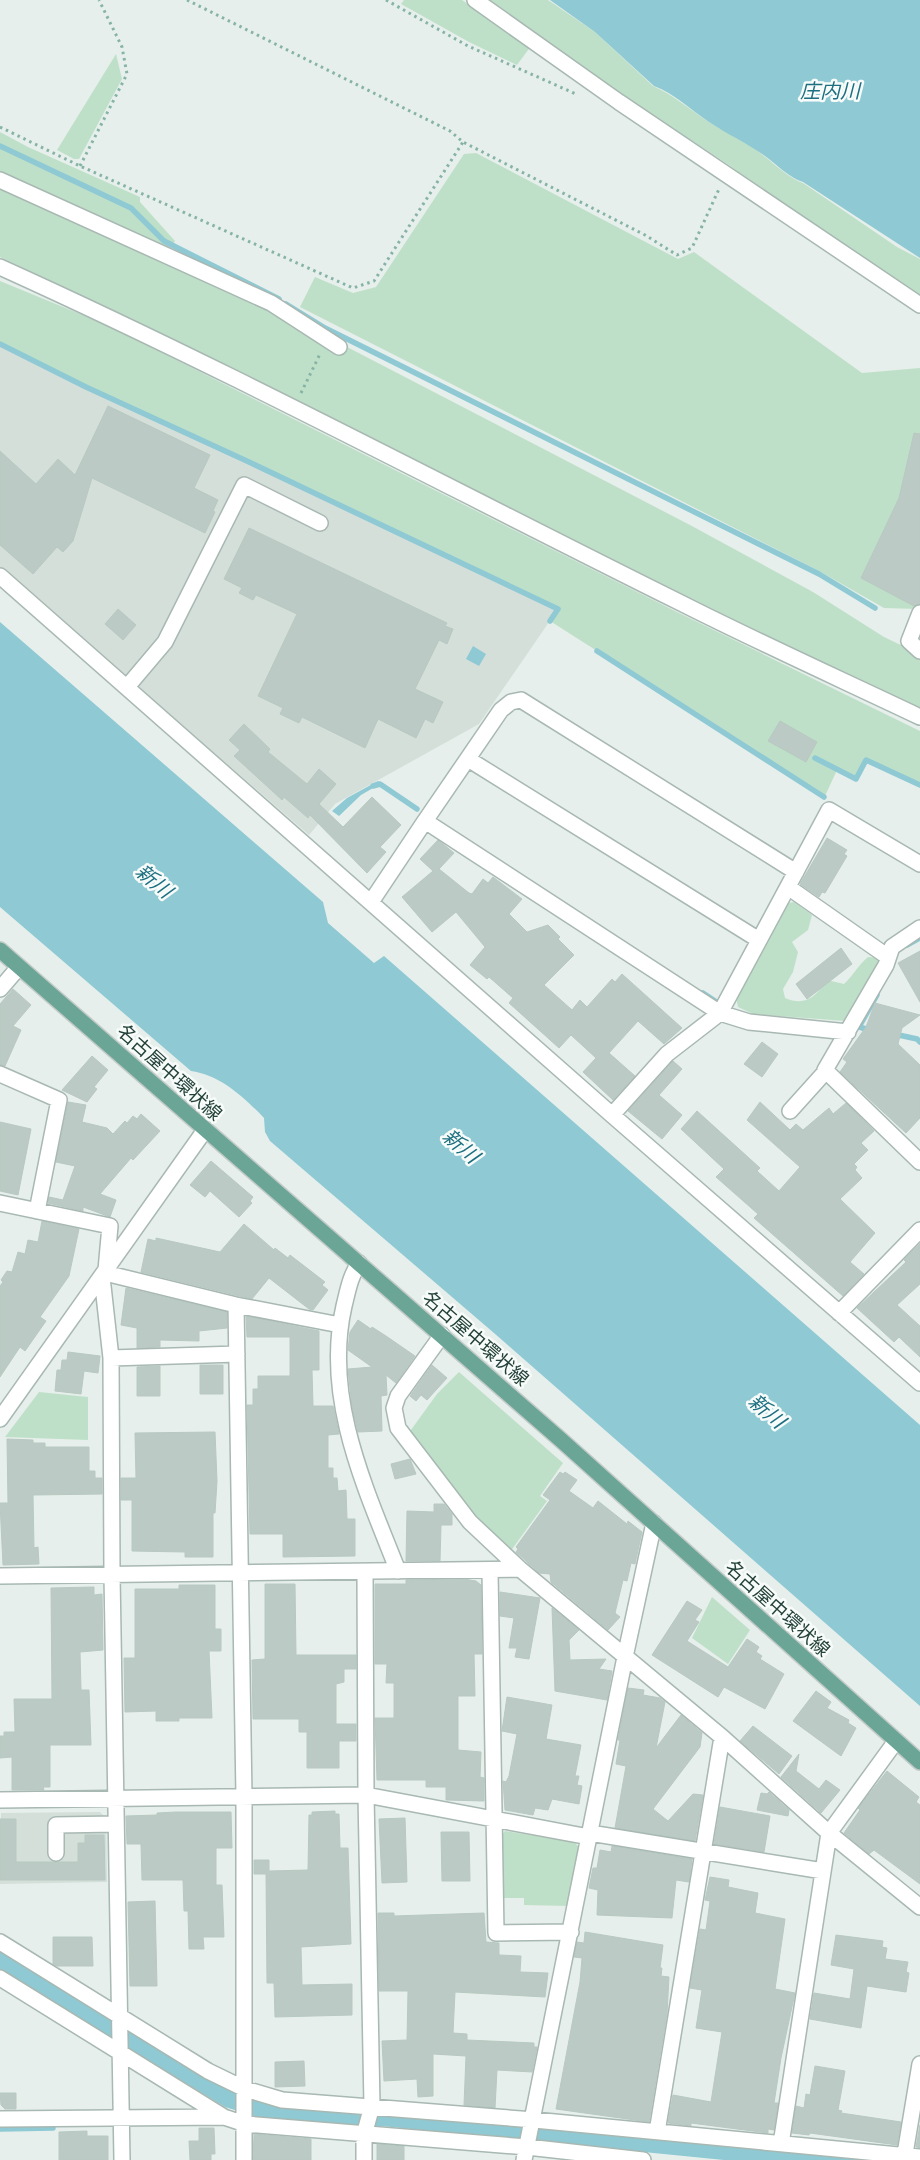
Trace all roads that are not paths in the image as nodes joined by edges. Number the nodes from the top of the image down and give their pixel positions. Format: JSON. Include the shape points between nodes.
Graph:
{"nodes":[{"id":1,"x":475,"y":0,"type":"edge"},
{"id":2,"x":0,"y":180,"type":"edge"},
{"id":3,"x":0,"y":267,"type":"edge"},
{"id":4,"x":920,"y":305,"type":"edge"},
{"id":5,"x":333,"y":344,"type":"road end"},
{"id":6,"x":320,"y":523,"type":"dead end"},
{"id":7,"x":0,"y":576,"type":"edge"},
{"id":8,"x":920,"y":613,"type":"edge"},
{"id":9,"x":920,"y":651,"type":"edge"},
{"id":10,"x":126,"y":687,"type":"junction"},
{"id":11,"x":920,"y":717,"type":"edge"},
{"id":12,"x":468,"y":759,"type":"junction"},
{"id":13,"x":425,"y":821,"type":"junction"},
{"id":14,"x":920,"y":864,"type":"edge"},
{"id":15,"x":796,"y":872,"type":"junction"},
{"id":16,"x":788,"y":886,"type":"junction"},
{"id":17,"x":371,"y":902,"type":"junction"},
{"id":18,"x":920,"y":928,"type":"edge"},
{"id":19,"x":759,"y":940,"type":"junction"},
{"id":20,"x":2,"y":953,"type":"edge"},
{"id":21,"x":888,"y":958,"type":"junction"},
{"id":22,"x":19,"y":967,"type":"junction"},
{"id":23,"x":0,"y":990,"type":"edge"},
{"id":24,"x":720,"y":1013,"type":"junction"},
{"id":25,"x":848,"y":1032,"type":"junction"},
{"id":26,"x":826,"y":1071,"type":"junction"},
{"id":27,"x":0,"y":1074,"type":"edge"},
{"id":28,"x":790,"y":1111,"type":"dead end"},
{"id":29,"x":612,"y":1115,"type":"junction"},
{"id":30,"x":206,"y":1130,"type":"junction"},
{"id":31,"x":920,"y":1162,"type":"edge"},
{"id":32,"x":0,"y":1203,"type":"edge"},
{"id":33,"x":37,"y":1211,"type":"junction"},
{"id":34,"x":920,"y":1230,"type":"edge"},
{"id":35,"x":359,"y":1263,"type":"junction"},
{"id":36,"x":105,"y":1273,"type":"junction"},
{"id":37,"x":236,"y":1305,"type":"junction"},
{"id":38,"x":839,"y":1312,"type":"junction"},
{"id":39,"x":340,"y":1325,"type":"junction"},
{"id":40,"x":442,"y":1335,"type":"junction"},
{"id":41,"x":237,"y":1354,"type":"junction"},
{"id":42,"x":111,"y":1358,"type":"junction"},
{"id":43,"x":920,"y":1383,"type":"edge"},
{"id":44,"x":0,"y":1419,"type":"edge"},
{"id":45,"x":654,"y":1523,"type":"junction"},
{"id":46,"x":520,"y":1569,"type":"junction"},
{"id":47,"x":490,"y":1570,"type":"junction"},
{"id":48,"x":398,"y":1571,"type":"junction"},
{"id":49,"x":240,"y":1572,"type":"junction"},
{"id":50,"x":365,"y":1572,"type":"junction"},
{"id":51,"x":112,"y":1575,"type":"junction"},
{"id":52,"x":0,"y":1576,"type":"edge"},
{"id":53,"x":624,"y":1657,"type":"junction"},
{"id":54,"x":722,"y":1737,"type":"junction"},
{"id":55,"x":896,"y":1741,"type":"junction"},
{"id":56,"x":920,"y":1762,"type":"edge"},
{"id":57,"x":366,"y":1795,"type":"junction"},
{"id":58,"x":244,"y":1797,"type":"junction"},
{"id":59,"x":116,"y":1799,"type":"junction"},
{"id":60,"x":0,"y":1800,"type":"edge"},
{"id":61,"x":494,"y":1819,"type":"junction"},
{"id":62,"x":116,"y":1824,"type":"junction"},
{"id":63,"x":829,"y":1833,"type":"junction"},
{"id":64,"x":589,"y":1835,"type":"junction"},
{"id":65,"x":703,"y":1852,"type":"junction"},
{"id":66,"x":56,"y":1853,"type":"dead end"},
{"id":67,"x":823,"y":1871,"type":"junction"},
{"id":68,"x":920,"y":1907,"type":"edge"},
{"id":69,"x":571,"y":1932,"type":"junction"},
{"id":70,"x":0,"y":1942,"type":"edge"},
{"id":71,"x":0,"y":1978,"type":"edge"},
{"id":72,"x":120,"y":2018,"type":"junction"},
{"id":73,"x":120,"y":2049,"type":"junction"},
{"id":74,"x":920,"y":2064,"type":"edge"},
{"id":75,"x":245,"y":2091,"type":"junction"},
{"id":76,"x":371,"y":2108,"type":"junction"},
{"id":77,"x":121,"y":2117,"type":"junction"},
{"id":78,"x":224,"y":2117,"type":"junction"},
{"id":79,"x":0,"y":2120,"type":"edge"},
{"id":80,"x":245,"y":2120,"type":"junction"},
{"id":81,"x":533,"y":2122,"type":"junction"},
{"id":82,"x":365,"y":2132,"type":"junction"},
{"id":83,"x":657,"y":2132,"type":"junction"},
{"id":84,"x":782,"y":2144,"type":"junction"},
{"id":85,"x":526,"y":2150,"type":"edge"},
{"id":86,"x":910,"y":2157,"type":"edge"},
{"id":87,"x":619,"y":2159,"type":"edge"},
{"id":88,"x":122,"y":2160,"type":"edge"},
{"id":89,"x":244,"y":2160,"type":"edge"},
{"id":90,"x":364,"y":2160,"type":"edge"},
{"id":91,"x":643,"y":2160,"type":"edge"}],
"edges":[{"from":1,"to":4,"type":"street"},
{"from":2,"to":5,"type":"street","via":[[271,303]]},
{"from":3,"to":11,"type":"street","via":[[295,407],[680,603]]},
{"from":6,"to":10,"type":"street","via":[[244,484],[165,642]]},
{"from":7,"to":10,"type":"street"},
{"from":8,"to":9,"type":"street","via":[[909,641]]},
{"from":10,"to":17,"type":"street"},
{"from":12,"to":13,"type":"street"},
{"from":12,"to":15,"type":"street","via":[[502,710],[511,702],[521,700]]},
{"from":12,"to":19,"type":"street"},
{"from":13,"to":17,"type":"street"},
{"from":13,"to":24,"type":"street"},
{"from":14,"to":15,"type":"street","via":[[829,810]]},
{"from":15,"to":16,"type":"street"},
{"from":16,"to":19,"type":"street"},
{"from":16,"to":21,"type":"street"},
{"from":17,"to":29,"type":"street"},
{"from":18,"to":21,"type":"street","via":[[892,947]]},
{"from":19,"to":24,"type":"street"},
{"from":20,"to":22,"type":"main road","name":"名古屋中環状線"},
{"from":21,"to":25,"type":"street"},
{"from":22,"to":23,"type":"street"},
{"from":22,"to":30,"type":"main road","name":"名古屋中環状線"},
{"from":24,"to":25,"type":"street","via":[[749,1022]]},
{"from":24,"to":29,"type":"street","via":[[667,1054]]},
{"from":25,"to":26,"type":"street"},
{"from":26,"to":28,"type":"street"},
{"from":26,"to":31,"type":"street"},
{"from":27,"to":33,"type":"street","via":[[59,1100]]},
{"from":29,"to":38,"type":"street"},
{"from":30,"to":35,"type":"main road","name":"名古屋中環状線"},
{"from":30,"to":36,"type":"street"},
{"from":32,"to":33,"type":"street"},
{"from":33,"to":36,"type":"street","via":[[110,1226]]},
{"from":34,"to":38,"type":"street"},
{"from":35,"to":39,"type":"street","via":[[351,1276]]},
{"from":35,"to":40,"type":"main road","name":"名古屋中環状線"},
{"from":36,"to":37,"type":"street"},
{"from":36,"to":42,"type":"street"},
{"from":36,"to":44,"type":"street"},
{"from":37,"to":39,"type":"street"},
{"from":37,"to":41,"type":"street"},
{"from":38,"to":43,"type":"street"},
{"from":39,"to":48,"type":"street","via":[[342,1406],[348,1434]]},
{"from":40,"to":45,"type":"main road","name":"名古屋中環状線"},
{"from":40,"to":46,"type":"street","via":[[398,1396],[394,1408],[398,1428],[470,1522]]},
{"from":41,"to":42,"type":"street"},
{"from":41,"to":49,"type":"street"},
{"from":42,"to":51,"type":"street"},
{"from":45,"to":53,"type":"street"},
{"from":45,"to":55,"type":"main road","name":"名古屋中環状線"},
{"from":46,"to":47,"type":"street"},
{"from":46,"to":53,"type":"street"},
{"from":47,"to":48,"type":"street"},
{"from":47,"to":61,"type":"street"},
{"from":48,"to":50,"type":"street"},
{"from":49,"to":50,"type":"street"},
{"from":49,"to":51,"type":"street"},
{"from":49,"to":58,"type":"street"},
{"from":50,"to":57,"type":"street"},
{"from":51,"to":52,"type":"street"},
{"from":51,"to":59,"type":"street"},
{"from":53,"to":54,"type":"street"},
{"from":53,"to":64,"type":"street"},
{"from":54,"to":63,"type":"street"},
{"from":54,"to":65,"type":"street"},
{"from":55,"to":56,"type":"main road","name":"名古屋中環状線"},
{"from":55,"to":63,"type":"street"},
{"from":57,"to":58,"type":"street"},
{"from":57,"to":61,"type":"street"},
{"from":57,"to":76,"type":"street"},
{"from":58,"to":59,"type":"street"},
{"from":58,"to":75,"type":"street"},
{"from":59,"to":60,"type":"street"},
{"from":59,"to":62,"type":"street"},
{"from":61,"to":64,"type":"street"},
{"from":61,"to":69,"type":"street","via":[[496,1933]]},
{"from":62,"to":66,"type":"street","via":[[56,1825]]},
{"from":62,"to":72,"type":"street"},
{"from":63,"to":67,"type":"street"},
{"from":63,"to":68,"type":"street"},
{"from":64,"to":65,"type":"street"},
{"from":64,"to":69,"type":"street"},
{"from":65,"to":67,"type":"street"},
{"from":65,"to":83,"type":"street"},
{"from":67,"to":84,"type":"street"},
{"from":69,"to":81,"type":"street"},
{"from":70,"to":72,"type":"street"},
{"from":71,"to":73,"type":"street"},
{"from":72,"to":73,"type":"street"},
{"from":72,"to":75,"type":"street"},
{"from":73,"to":77,"type":"street"},
{"from":73,"to":78,"type":"street"},
{"from":74,"to":86,"type":"street"},
{"from":75,"to":76,"type":"street","via":[[282,2100]]},
{"from":75,"to":80,"type":"street"},
{"from":76,"to":81,"type":"street"},
{"from":76,"to":82,"type":"street"},
{"from":77,"to":78,"type":"street"},
{"from":77,"to":79,"type":"street"},
{"from":77,"to":88,"type":"street"},
{"from":78,"to":80,"type":"street"},
{"from":80,"to":82,"type":"street"},
{"from":80,"to":89,"type":"street"},
{"from":81,"to":83,"type":"street"},
{"from":81,"to":85,"type":"street"},
{"from":82,"to":85,"type":"street"},
{"from":82,"to":90,"type":"street"},
{"from":83,"to":84,"type":"street"},
{"from":84,"to":86,"type":"street"},
{"from":85,"to":87,"type":"street"},
{"from":87,"to":91,"type":"street"}]}
